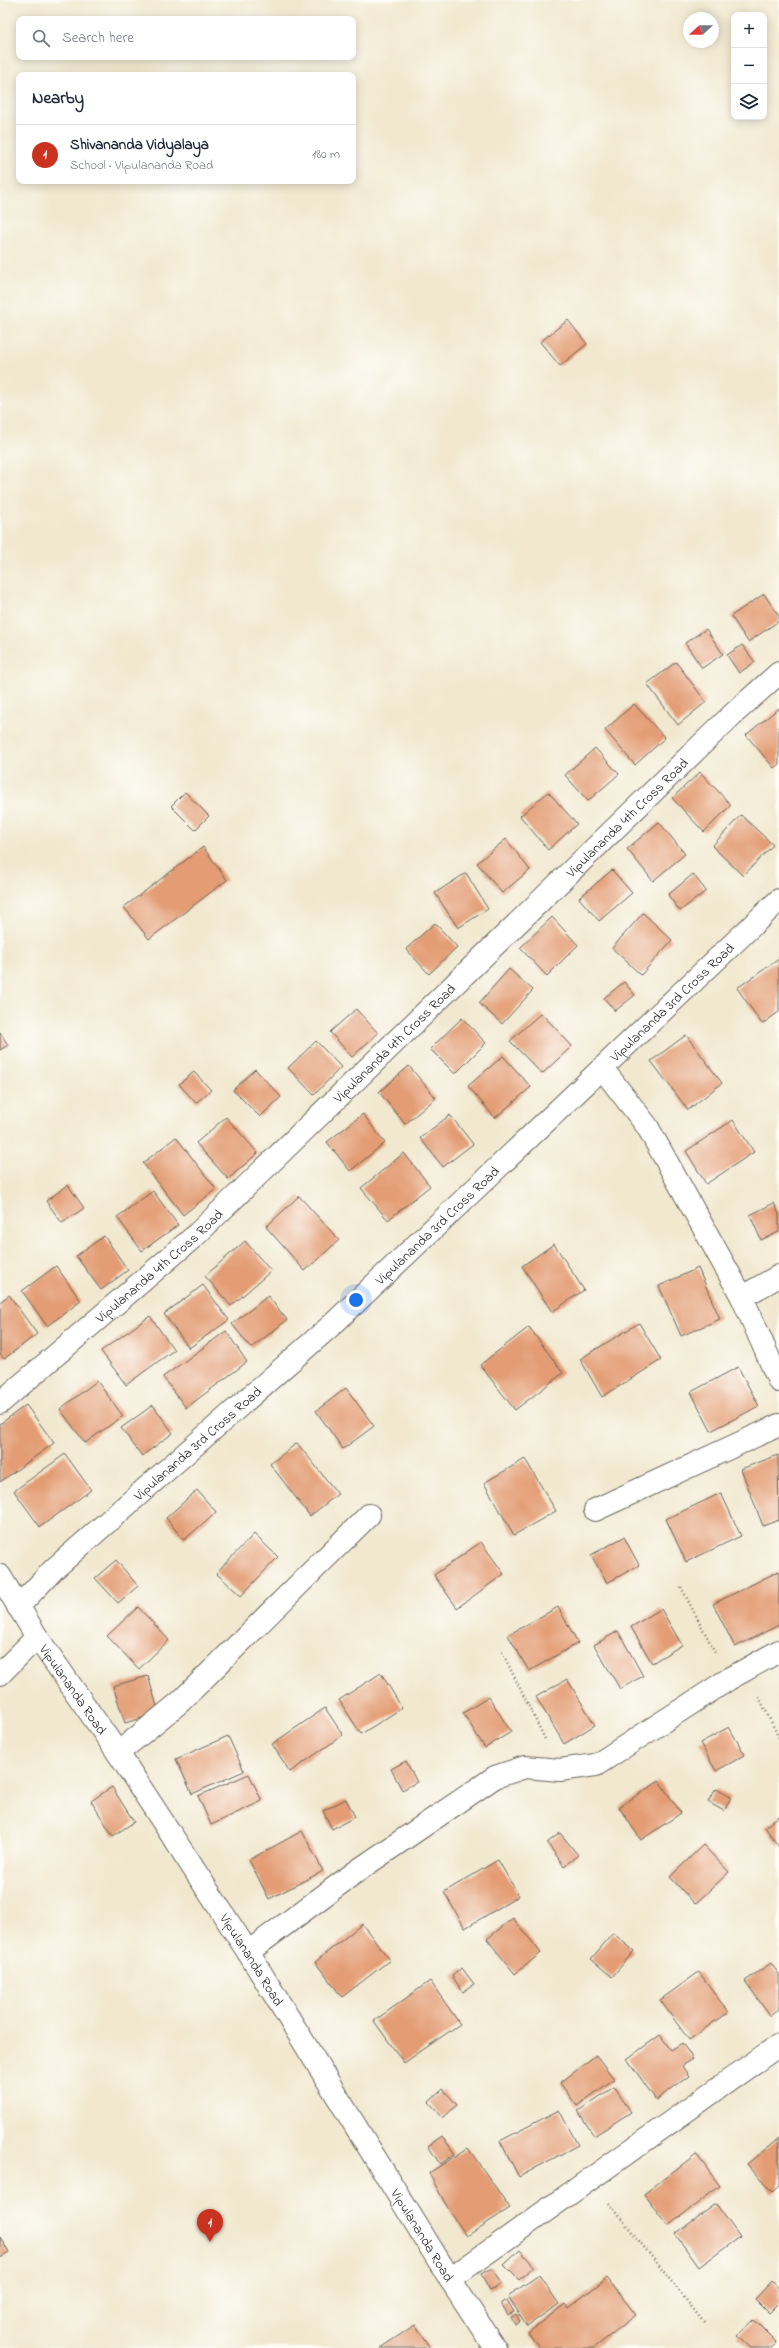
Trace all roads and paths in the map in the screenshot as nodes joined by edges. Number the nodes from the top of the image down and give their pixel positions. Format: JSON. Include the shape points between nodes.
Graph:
{"nodes":[{"id":1,"x":779,"y":673,"type":"edge"},
{"id":2,"x":779,"y":900,"type":"edge"},
{"id":3,"x":602,"y":1068,"type":"junction"},
{"id":4,"x":779,"y":1276,"type":"edge"},
{"id":5,"x":742,"y":1296,"type":"junction"},
{"id":6,"x":779,"y":1381,"type":"edge"},
{"id":7,"x":0,"y":1403,"type":"edge"},
{"id":8,"x":779,"y":1425,"type":"edge"},
{"id":9,"x":595,"y":1510,"type":"dead end"},
{"id":10,"x":369,"y":1515,"type":"dead end"},
{"id":11,"x":0,"y":1576,"type":"edge"},
{"id":12,"x":681,"y":1587,"type":"dead end"},
{"id":13,"x":18,"y":1607,"type":"junction"},
{"id":14,"x":37,"y":1637,"type":"junction"},
{"id":15,"x":779,"y":1651,"type":"edge"},
{"id":16,"x":502,"y":1652,"type":"dead end"},
{"id":17,"x":0,"y":1674,"type":"edge"},
{"id":18,"x":737,"y":1674,"type":"junction"},
{"id":19,"x":779,"y":1738,"type":"edge"},
{"id":20,"x":118,"y":1753,"type":"junction"},
{"id":21,"x":560,"y":1770,"type":"junction"},
{"id":22,"x":248,"y":1952,"type":"junction"},
{"id":23,"x":779,"y":2045,"type":"edge"},
{"id":24,"x":590,"y":2179,"type":"junction"},
{"id":25,"x":450,"y":2279,"type":"junction"},
{"id":26,"x":706,"y":2325,"type":"dead end"},
{"id":27,"x":495,"y":2348,"type":"edge"}],
"edges":[{"from":1,"to":7,"type":"street","name":"Vipulananda 4th Cross Road","via":[[726,721],[196,1236]]},
{"from":2,"to":3,"type":"street","name":"Vipulananda 3rd Cross Road"},
{"from":3,"to":5,"type":"street","via":[[647,1126]]},
{"from":3,"to":13,"type":"street","name":"Vipulananda 3rd Cross Road","via":[[334,1323],[54,1569]]},
{"from":4,"to":5,"type":"street"},
{"from":5,"to":6,"type":"street"},
{"from":8,"to":9,"type":"street"},
{"from":10,"to":20,"type":"street","via":[[180,1702]]},
{"from":11,"to":13,"type":"street","name":"Vipulananda Road"},
{"from":12,"to":18,"type":"path"},
{"from":13,"to":14,"type":"street","name":"Vipulananda Road"},
{"from":14,"to":17,"type":"street"},
{"from":14,"to":20,"type":"street","name":"Vipulananda Road"},
{"from":15,"to":18,"type":"street"},
{"from":16,"to":21,"type":"path"},
{"from":18,"to":19,"type":"path"},
{"from":18,"to":21,"type":"street","via":[[596,1765]]},
{"from":20,"to":22,"type":"street","name":"Vipulananda Road"},
{"from":21,"to":22,"type":"street","via":[[525,1766],[495,1777],[357,1871]]},
{"from":22,"to":25,"type":"street","name":"Vipulananda Road"},
{"from":23,"to":24,"type":"street"},
{"from":24,"to":25,"type":"street"},
{"from":24,"to":26,"type":"path"},
{"from":25,"to":27,"type":"street","name":"Vipulananda Road"}]}
